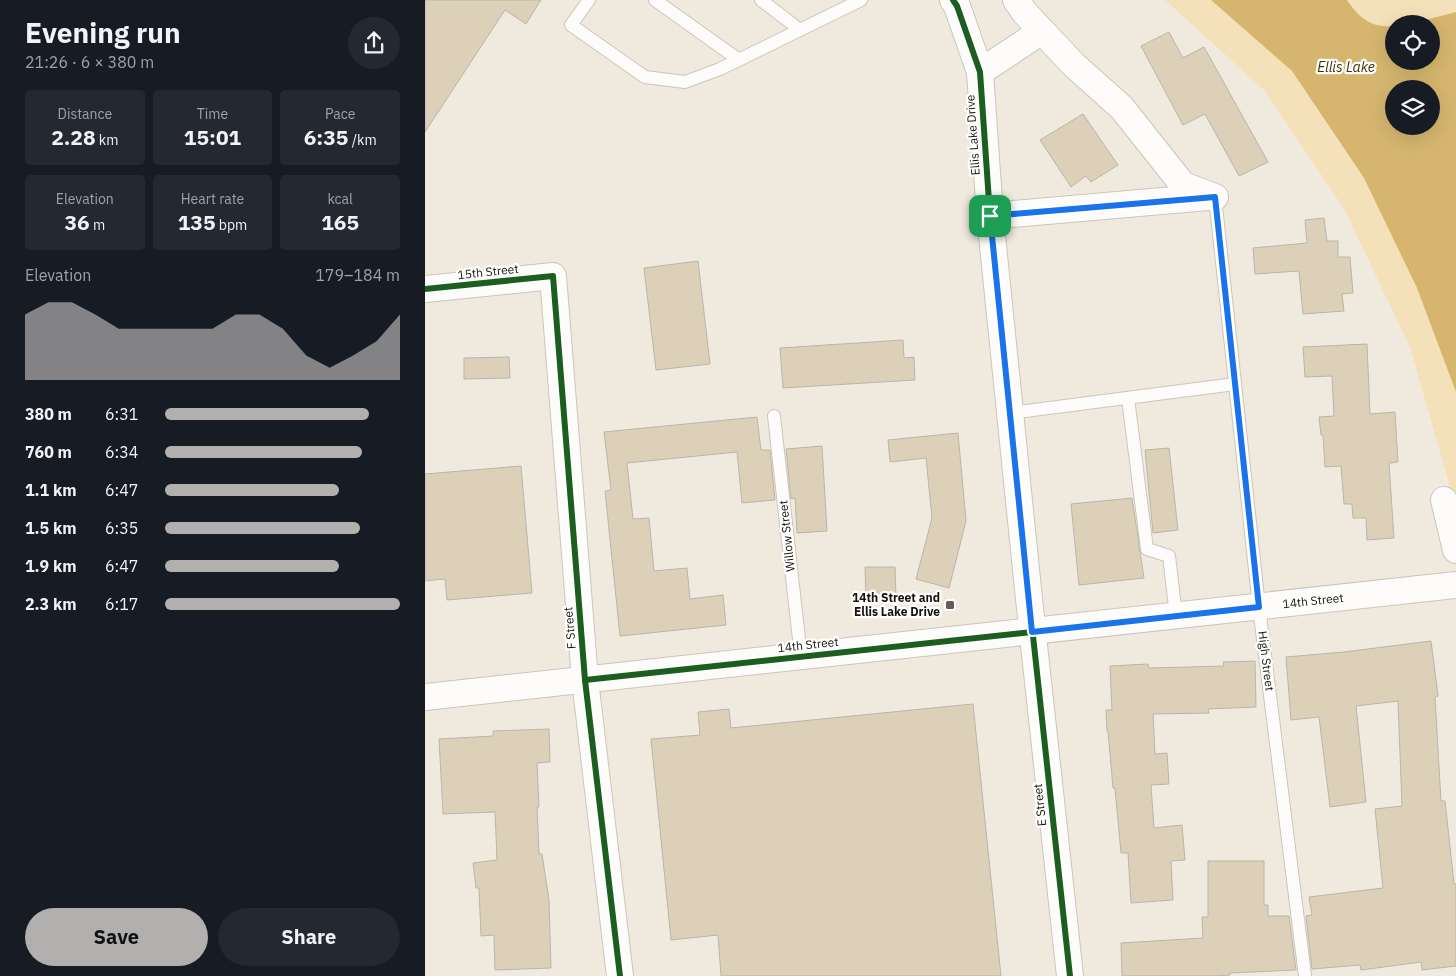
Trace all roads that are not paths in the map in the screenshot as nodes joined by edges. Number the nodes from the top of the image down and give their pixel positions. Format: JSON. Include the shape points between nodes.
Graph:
{"nodes":[{"id":1,"x":589,"y":0,"type":"edge"},
{"id":2,"x":655,"y":0,"type":"edge"},
{"id":3,"x":761,"y":0,"type":"edge"},
{"id":4,"x":861,"y":0,"type":"edge"},
{"id":5,"x":953,"y":0,"type":"edge"},
{"id":6,"x":1016,"y":0,"type":"edge"},
{"id":7,"x":800,"y":30,"type":"junction"},
{"id":8,"x":1042,"y":31,"type":"junction"},
{"id":9,"x":739,"y":60,"type":"junction"},
{"id":10,"x":980,"y":72,"type":"junction"},
{"id":11,"x":1215,"y":197,"type":"junction"},
{"id":12,"x":990,"y":216,"type":"junction"},
{"id":13,"x":553,"y":276,"type":"joint"},
{"id":14,"x":425,"y":289,"type":"edge"},
{"id":15,"x":1235,"y":384,"type":"junction"},
{"id":16,"x":1128,"y":398,"type":"junction"},
{"id":17,"x":1010,"y":413,"type":"junction"},
{"id":18,"x":774,"y":416,"type":"dead end"},
{"id":19,"x":1443,"y":500,"type":"dead end"},
{"id":20,"x":1456,"y":550,"type":"edge"},
{"id":21,"x":1456,"y":585,"type":"edge"},
{"id":22,"x":1259,"y":607,"type":"junction"},
{"id":23,"x":1176,"y":616,"type":"junction"},
{"id":24,"x":1032,"y":632,"type":"junction"},
{"id":25,"x":801,"y":656,"type":"junction"},
{"id":26,"x":585,"y":680,"type":"junction"},
{"id":27,"x":425,"y":697,"type":"edge"},
{"id":28,"x":620,"y":976,"type":"edge"},
{"id":29,"x":1070,"y":976,"type":"edge"},
{"id":30,"x":1305,"y":976,"type":"edge"}],
"edges":[{"from":1,"to":9,"type":"lane","via":[[571,25],[645,76],[685,82]]},
{"from":2,"to":9,"type":"lane"},
{"from":3,"to":7,"type":"lane"},
{"from":4,"to":7,"type":"lane"},
{"from":5,"to":10,"type":"street","name":"Ellis Lake Drive"},
{"from":6,"to":8,"type":"street"},
{"from":7,"to":9,"type":"lane"},
{"from":8,"to":10,"type":"street"},
{"from":8,"to":11,"type":"street","via":[[1122,108],[1183,185]]},
{"from":10,"to":12,"type":"street","name":"Ellis Lake Drive"},
{"from":11,"to":12,"type":"street"},
{"from":11,"to":15,"type":"lane","name":"High Street"},
{"from":12,"to":17,"type":"street","name":"Ellis Lake Drive"},
{"from":13,"to":14,"type":"street","name":"15th Street"},
{"from":13,"to":26,"type":"street","name":"F Street"},
{"from":15,"to":16,"type":"lane"},
{"from":15,"to":22,"type":"lane","name":"High Street"},
{"from":16,"to":17,"type":"lane"},
{"from":16,"to":23,"type":"lane","via":[[1147,549],[1169,556]]},
{"from":17,"to":24,"type":"street","name":"Ellis Lake Drive"},
{"from":18,"to":25,"type":"lane","name":"Willow Street"},
{"from":19,"to":20,"type":"street"},
{"from":21,"to":22,"type":"street","name":"14th Street"},
{"from":22,"to":23,"type":"street","name":"14th Street"},
{"from":22,"to":30,"type":"lane","name":"High Street"},
{"from":23,"to":24,"type":"street","name":"14th Street"},
{"from":24,"to":25,"type":"street","name":"14th Street"},
{"from":24,"to":29,"type":"street","name":"E Street"},
{"from":25,"to":26,"type":"street","name":"14th Street"},
{"from":26,"to":27,"type":"street","name":"14th Street"},
{"from":26,"to":28,"type":"street","name":"F Street"}]}
